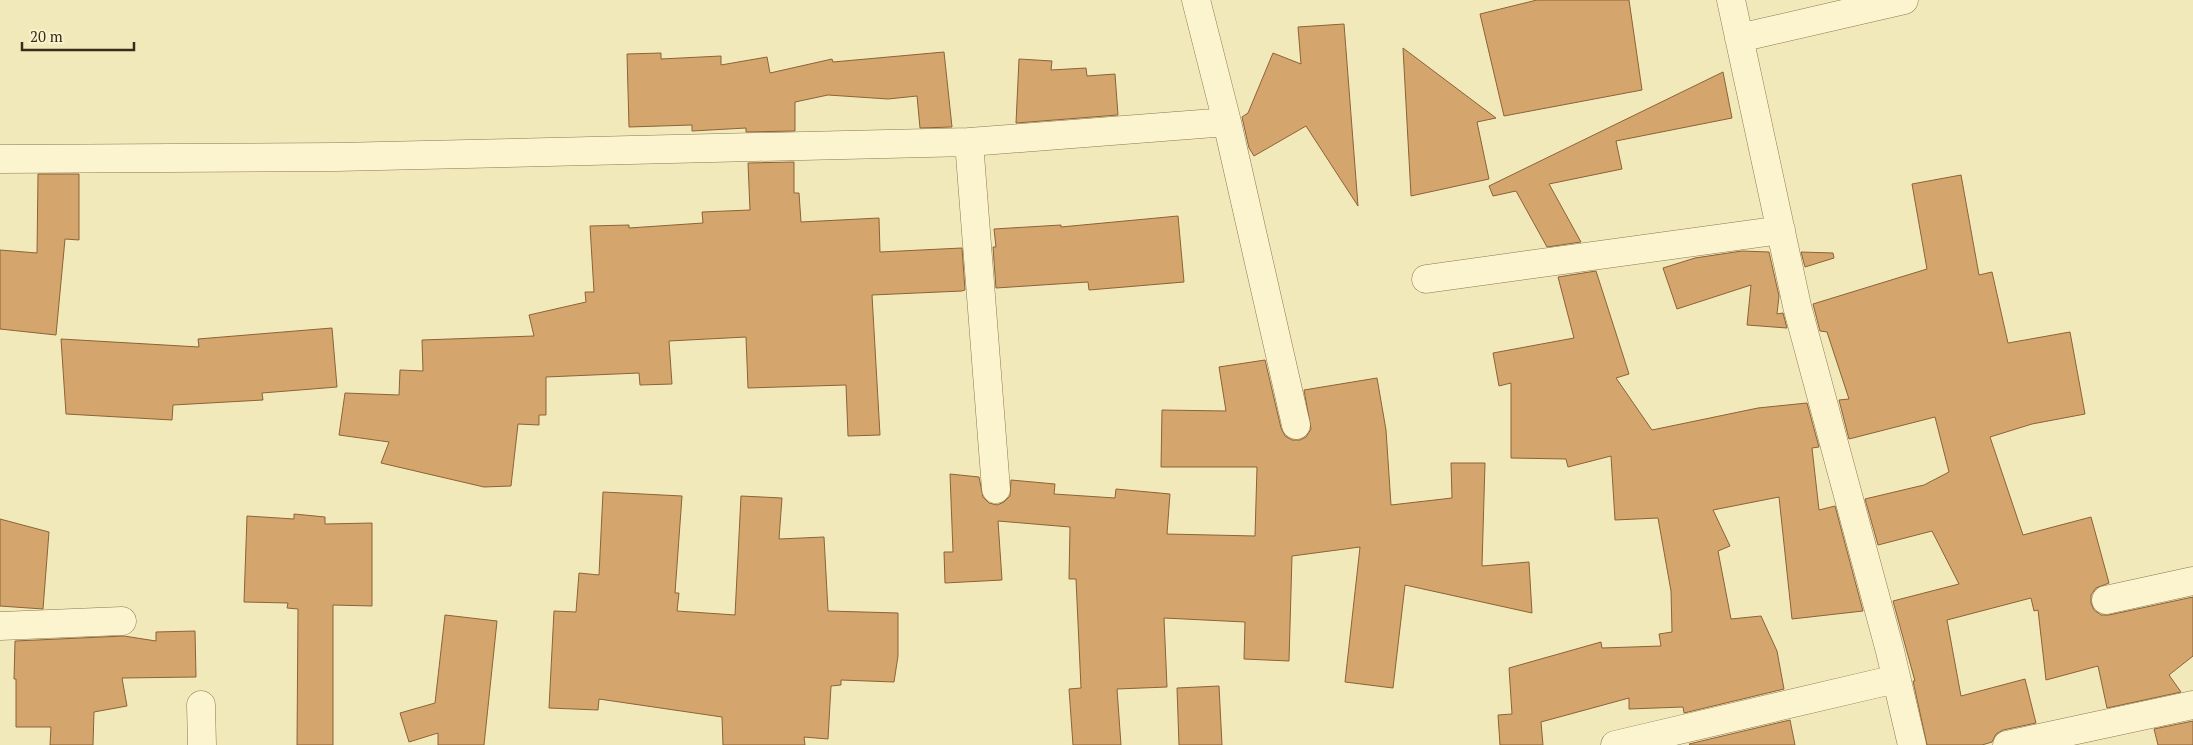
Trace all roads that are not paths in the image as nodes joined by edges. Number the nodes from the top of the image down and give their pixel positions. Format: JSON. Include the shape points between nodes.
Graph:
{"nodes":[{"id":1,"x":1196,"y":0,"type":"edge"},
{"id":2,"x":1731,"y":0,"type":"edge"},
{"id":3,"x":1904,"y":0,"type":"edge"},
{"id":4,"x":1739,"y":38,"type":"junction"},
{"id":5,"x":1227,"y":122,"type":"junction"},
{"id":6,"x":969,"y":142,"type":"junction"},
{"id":7,"x":0,"y":159,"type":"edge"},
{"id":8,"x":1781,"y":230,"type":"junction"},
{"id":9,"x":1426,"y":279,"type":"dead end"},
{"id":10,"x":1296,"y":425,"type":"dead end"},
{"id":11,"x":996,"y":489,"type":"dead end"},
{"id":12,"x":2193,"y":582,"type":"edge"},
{"id":13,"x":2106,"y":600,"type":"dead end"},
{"id":14,"x":122,"y":621,"type":"dead end"},
{"id":15,"x":0,"y":626,"type":"edge"},
{"id":16,"x":1896,"y":679,"type":"junction"},
{"id":17,"x":201,"y":705,"type":"dead end"},
{"id":18,"x":2193,"y":705,"type":"edge"},
{"id":19,"x":1621,"y":744,"type":"edge"},
{"id":20,"x":202,"y":745,"type":"edge"},
{"id":21,"x":1912,"y":745,"type":"edge"},
{"id":22,"x":2007,"y":745,"type":"edge"}],
"edges":[{"from":1,"to":5,"type":"street"},
{"from":2,"to":4,"type":"street"},
{"from":3,"to":4,"type":"street"},
{"from":4,"to":8,"type":"street"},
{"from":5,"to":6,"type":"street"},
{"from":5,"to":10,"type":"street"},
{"from":6,"to":7,"type":"street","via":[[337,157]]},
{"from":6,"to":11,"type":"street"},
{"from":8,"to":9,"type":"street"},
{"from":8,"to":16,"type":"street","via":[[1797,306]]},
{"from":12,"to":13,"type":"street"},
{"from":14,"to":15,"type":"street"},
{"from":16,"to":19,"type":"street"},
{"from":16,"to":21,"type":"street"},
{"from":17,"to":20,"type":"street"},
{"from":18,"to":22,"type":"street"}]}
